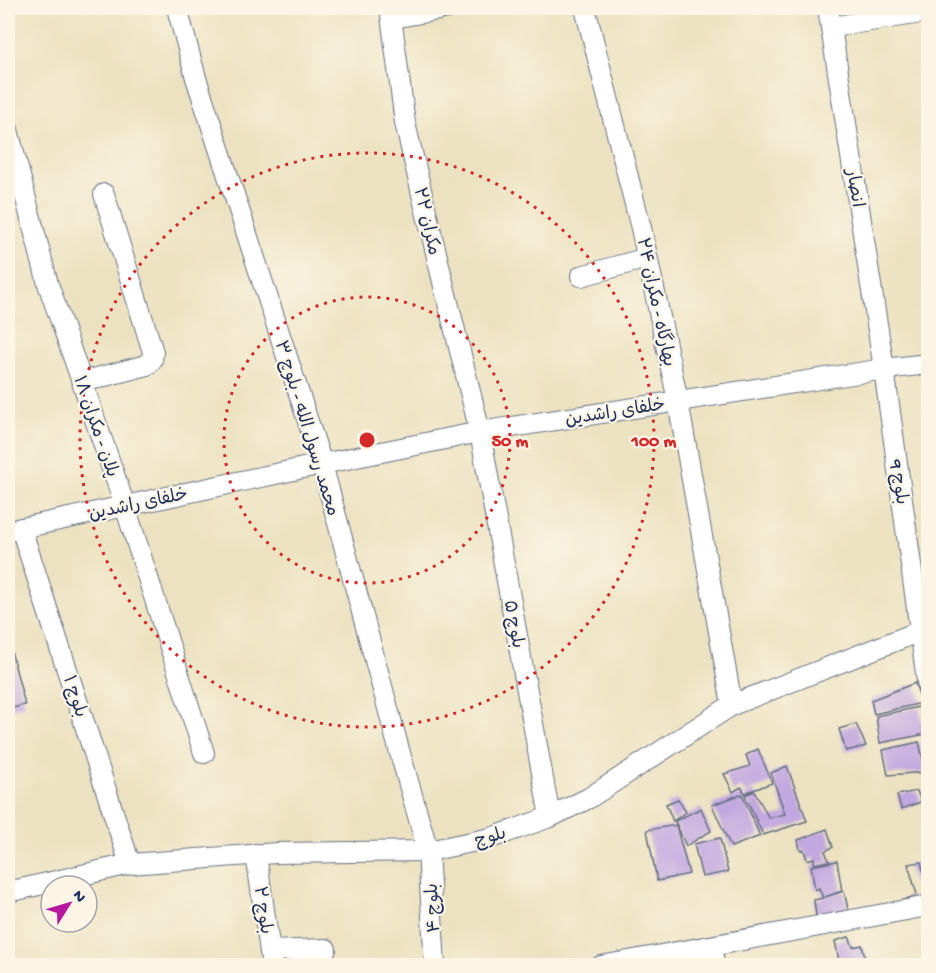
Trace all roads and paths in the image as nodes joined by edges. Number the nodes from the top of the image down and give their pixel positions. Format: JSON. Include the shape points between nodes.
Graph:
{"nodes":[{"id":1,"x":177,"y":8,"type":"edge"},
{"id":2,"x":449,"y":8,"type":"edge"},
{"id":3,"x":585,"y":8,"type":"edge"},
{"id":4,"x":928,"y":12,"type":"edge"},
{"id":5,"x":392,"y":13,"type":"edge"},
{"id":6,"x":830,"y":17,"type":"edge"},
{"id":7,"x":8,"y":130,"type":"edge"},
{"id":8,"x":104,"y":194,"type":"dead end"},
{"id":9,"x":647,"y":258,"type":"junction"},
{"id":10,"x":581,"y":276,"type":"dead end"},
{"id":11,"x":928,"y":364,"type":"edge"},
{"id":12,"x":884,"y":369,"type":"junction"},
{"id":13,"x":82,"y":382,"type":"junction"},
{"id":14,"x":678,"y":401,"type":"junction"},
{"id":15,"x":480,"y":432,"type":"junction"},
{"id":16,"x":322,"y":464,"type":"junction"},
{"id":17,"x":125,"y":506,"type":"junction"},
{"id":18,"x":14,"y":530,"type":"edge"},
{"id":19,"x":925,"y":630,"type":"edge"},
{"id":20,"x":928,"y":687,"type":"edge"},
{"id":21,"x":732,"y":705,"type":"junction"},
{"id":22,"x":204,"y":753,"type":"dead end"},
{"id":23,"x":550,"y":817,"type":"junction"},
{"id":24,"x":429,"y":851,"type":"junction"},
{"id":25,"x":256,"y":854,"type":"junction"},
{"id":26,"x":130,"y":864,"type":"junction"},
{"id":27,"x":8,"y":892,"type":"edge"},
{"id":28,"x":928,"y":906,"type":"edge"},
{"id":29,"x":710,"y":946,"type":"junction"},
{"id":30,"x":326,"y":949,"type":"dead end"},
{"id":31,"x":271,"y":958,"type":"edge"},
{"id":32,"x":435,"y":966,"type":"edge"},
{"id":33,"x":601,"y":966,"type":"edge"},
{"id":34,"x":715,"y":966,"type":"edge"}],
"edges":[{"from":1,"to":16,"type":"street","name":"محمد رسول الله - بلوچ ۳"},
{"from":2,"to":5,"type":"street"},
{"from":3,"to":9,"type":"street","name":"بهارگاه - مکران ۲۴"},
{"from":4,"to":6,"type":"street"},
{"from":5,"to":15,"type":"street","name":"مکران ۲۲","via":[[405,123]]},
{"from":6,"to":12,"type":"street","name":"انصار"},
{"from":7,"to":13,"type":"street","name":"پلان - مکران ۱۸","via":[[48,284]]},
{"from":8,"to":13,"type":"street","via":[[153,352],[147,365]]},
{"from":9,"to":10,"type":"street"},
{"from":9,"to":14,"type":"street","name":"بهارگاه - مکران ۲۴"},
{"from":11,"to":12,"type":"street","name":"خلفای راشدین"},
{"from":12,"to":14,"type":"street","name":"خلفای راشدین"},
{"from":12,"to":19,"type":"street","name":"بلوچ 9"},
{"from":13,"to":17,"type":"street","name":"پلان - مکران ۱۸"},
{"from":14,"to":15,"type":"street","name":"خلفای راشدین"},
{"from":14,"to":21,"type":"street","name":"بهارگاه - مکران ۲۴"},
{"from":15,"to":16,"type":"street","name":"خلفای راشدین"},
{"from":15,"to":23,"type":"street","name":"بلوچ ۵"},
{"from":16,"to":17,"type":"street","name":"خلفای راشدین"},
{"from":16,"to":24,"type":"street","name":"محمد رسول الله - بلوچ ۳"},
{"from":17,"to":18,"type":"street","name":"خلفای راشدین"},
{"from":17,"to":22,"type":"street","name":"پلان - مکران ۱۸"},
{"from":18,"to":26,"type":"street","name":"بلوچ ۱"},
{"from":19,"to":20,"type":"street"},
{"from":19,"to":21,"type":"street","name":"بلوچ"},
{"from":21,"to":23,"type":"street","name":"بلوچ","via":[[589,798]]},
{"from":23,"to":24,"type":"street","name":"بلوچ","via":[[491,838]]},
{"from":24,"to":25,"type":"street","name":"بلوچ"},
{"from":24,"to":32,"type":"street","name":"بلوچ ۴"},
{"from":25,"to":26,"type":"street","name":"بلوچ"},
{"from":25,"to":31,"type":"street","name":"بلوچ ۲"},
{"from":26,"to":27,"type":"street","name":"بلوچ"},
{"from":28,"to":29,"type":"street"},
{"from":29,"to":33,"type":"street"},
{"from":29,"to":34,"type":"street"},
{"from":30,"to":31,"type":"street"}]}
